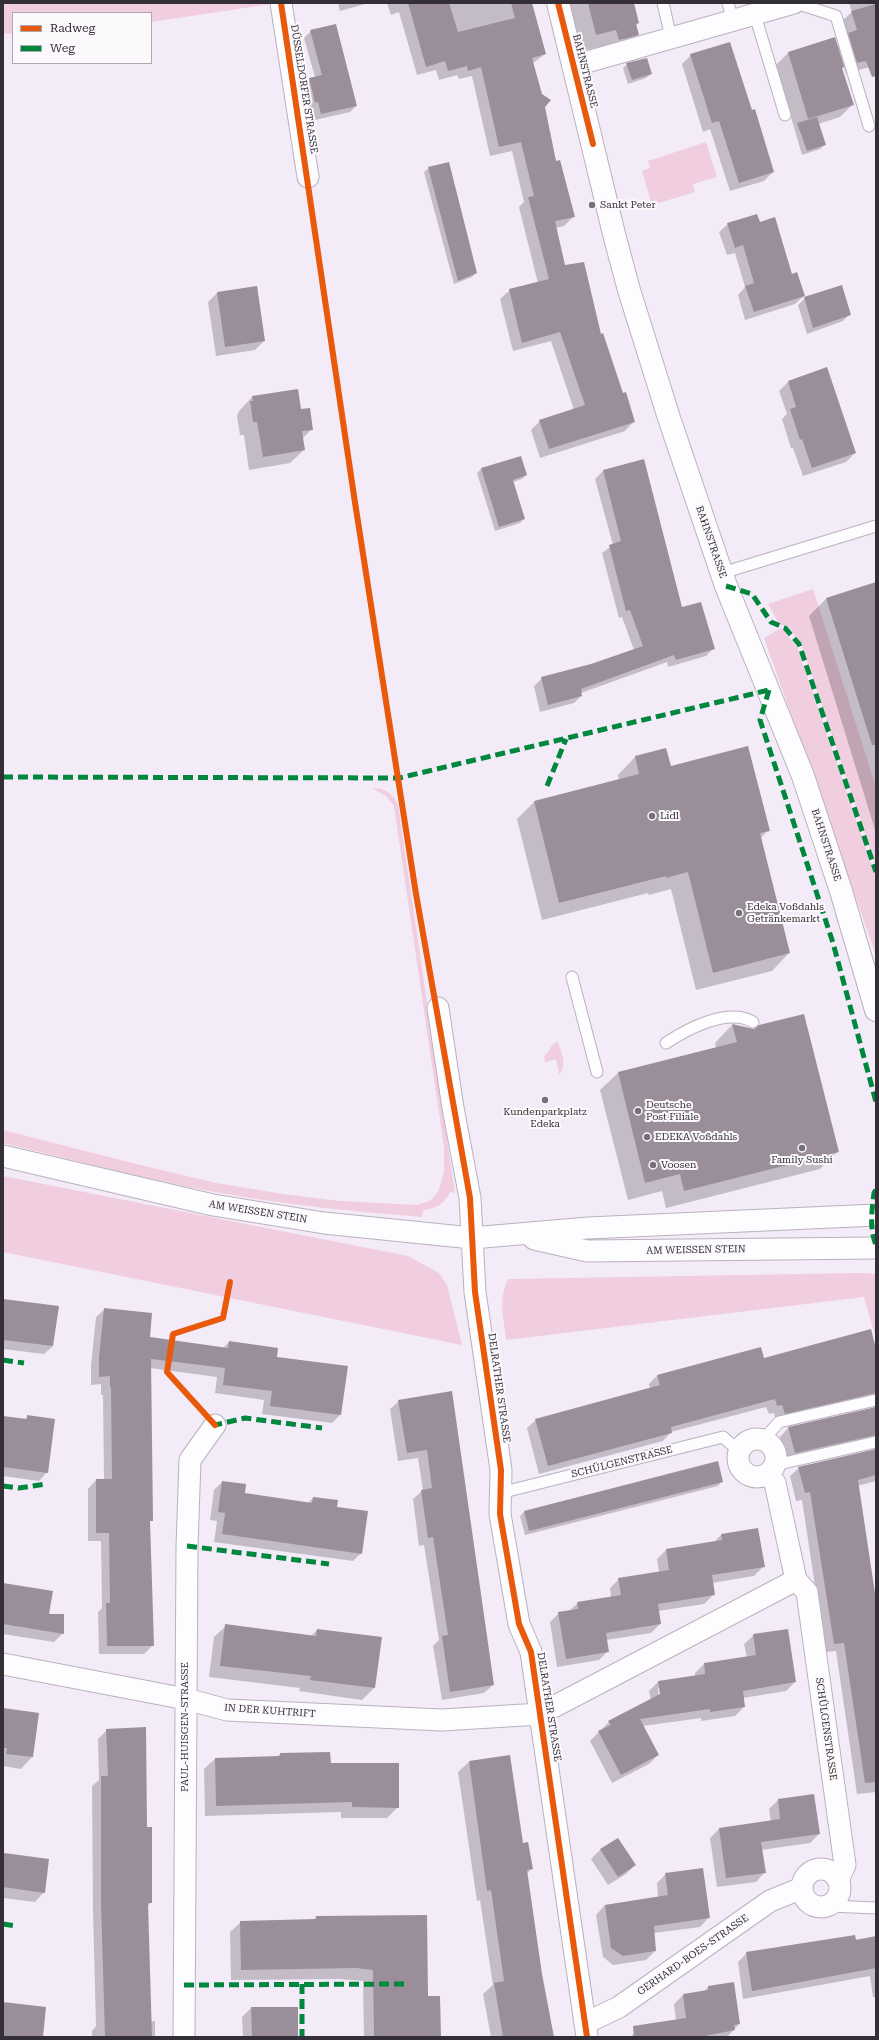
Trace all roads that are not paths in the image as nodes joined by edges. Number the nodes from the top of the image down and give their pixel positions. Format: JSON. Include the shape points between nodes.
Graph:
{"nodes":[{"id":1,"x":281,"y":3,"type":"edge"},
{"id":2,"x":558,"y":3,"type":"edge"},
{"id":3,"x":663,"y":3,"type":"edge"},
{"id":4,"x":795,"y":3,"type":"edge"},
{"id":5,"x":731,"y":12,"type":"edge"},
{"id":6,"x":755,"y":15,"type":"junction"},
{"id":7,"x":671,"y":38,"type":"junction"},
{"id":8,"x":573,"y":66,"type":"junction"},
{"id":9,"x":785,"y":115,"type":"dead end"},
{"id":10,"x":869,"y":126,"type":"dead end"},
{"id":11,"x":308,"y":177,"type":"dead end"},
{"id":12,"x":876,"y":526,"type":"edge"},
{"id":13,"x":722,"y":573,"type":"junction"},
{"id":14,"x":572,"y":977,"type":"dead end"},
{"id":15,"x":438,"y":1008,"type":"dead end"},
{"id":16,"x":876,"y":1010,"type":"edge"},
{"id":17,"x":753,"y":1022,"type":"dead end"},
{"id":18,"x":666,"y":1043,"type":"dead end"},
{"id":19,"x":597,"y":1072,"type":"dead end"},
{"id":20,"x":3,"y":1156,"type":"edge"},
{"id":21,"x":876,"y":1215,"type":"edge"},
{"id":22,"x":518,"y":1236,"type":"junction"},
{"id":23,"x":472,"y":1238,"type":"junction"},
{"id":24,"x":876,"y":1248,"type":"edge"},
{"id":25,"x":876,"y":1400,"type":"edge"},
{"id":26,"x":215,"y":1425,"type":"dead end"},
{"id":27,"x":763,"y":1440,"type":"junction"},
{"id":28,"x":876,"y":1442,"type":"edge"},
{"id":29,"x":739,"y":1451,"type":"junction"},
{"id":30,"x":771,"y":1469,"type":"junction"},
{"id":31,"x":500,"y":1493,"type":"junction"},
{"id":32,"x":796,"y":1580,"type":"junction"},
{"id":33,"x":3,"y":1664,"type":"edge"},
{"id":34,"x":186,"y":1699,"type":"junction"},
{"id":35,"x":540,"y":1714,"type":"junction"},
{"id":36,"x":838,"y":1880,"type":"junction"},
{"id":37,"x":802,"y":1888,"type":"junction"},
{"id":38,"x":829,"y":1906,"type":"junction"},
{"id":39,"x":876,"y":1908,"type":"edge"},
{"id":40,"x":586,"y":2030,"type":"edge"},
{"id":41,"x":184,"y":2037,"type":"edge"}],
"edges":[{"from":1,"to":11,"type":"street","name":"DÜSSELDORFER STRASSE"},
{"from":2,"to":8,"type":"street","name":"BAHNSTRASSE"},
{"from":3,"to":7,"type":"lane"},
{"from":4,"to":6,"type":"street","name":"BAHNSTRASSE"},
{"from":4,"to":10,"type":"lane","name":"BAHNSTRASSE","via":[[836,16]]},
{"from":5,"to":6,"type":"street","name":"BAHNSTRASSE"},
{"from":5,"to":7,"type":"street","name":"BAHNSTRASSE"},
{"from":6,"to":9,"type":"lane"},
{"from":7,"to":8,"type":"street","name":"BAHNSTRASSE"},
{"from":8,"to":13,"type":"street","name":"BAHNSTRASSE","via":[[629,290]]},
{"from":12,"to":13,"type":"lane"},
{"from":13,"to":16,"type":"street","name":"BAHNSTRASSE","via":[[803,776],[841,891]]},
{"from":14,"to":19,"type":"lane"},
{"from":15,"to":23,"type":"street","name":"DELRATHER STRASSE","via":[[470,1198]]},
{"from":17,"to":18,"type":"lane","via":[[745,1017],[722,1018],[684,1031]]},
{"from":20,"to":23,"type":"street","name":"AM WEISSEN STEIN","via":[[213,1205],[324,1222]]},
{"from":21,"to":22,"type":"street","name":"AM WEISSEN STEIN","via":[[588,1228]]},
{"from":22,"to":23,"type":"street","name":"AM WEISSEN STEIN"},
{"from":22,"to":24,"type":"street","name":"AM WEISSEN STEIN","via":[[587,1251]]},
{"from":23,"to":31,"type":"street","name":"DELRATHER STRASSE","via":[[475,1292],[501,1470]]},
{"from":25,"to":27,"type":"lane","via":[[779,1422]]},
{"from":26,"to":34,"type":"street","name":"PAUL-HUISGEN-STRASSE","via":[[190,1460]]},
{"from":27,"to":29,"type":"street","via":[[749,1440]]},
{"from":27,"to":30,"type":"street","name":"SCHÜLGENSTRASSE","via":[[774,1450]]},
{"from":28,"to":30,"type":"lane"},
{"from":29,"to":30,"type":"street","via":[[738,1463],[745,1473],[756,1478]]},
{"from":29,"to":31,"type":"lane","name":"SCHÜLGENSTRASSE","via":[[723,1437]]},
{"from":30,"to":32,"type":"street","name":"SCHÜLGENSTRASSE"},
{"from":31,"to":35,"type":"street","name":"DELRATHER STRASSE","via":[[500,1514],[519,1624],[531,1652]]},
{"from":32,"to":35,"type":"street"},
{"from":32,"to":36,"type":"street","name":"SCHÜLGENSTRASSE","via":[[807,1592],[838,1811],[845,1866]]},
{"from":33,"to":34,"type":"street","name":"IN DER KUHTRIFT"},
{"from":34,"to":35,"type":"street","name":"IN DER KUHTRIFT","via":[[227,1710],[442,1720]]},
{"from":34,"to":41,"type":"street","name":"PAUL-HUISGEN-STRASSE"},
{"from":35,"to":40,"type":"street","name":"DELRATHER STRASSE"},
{"from":36,"to":37,"type":"street","via":[[830,1871],[817,1869],[806,1876]]},
{"from":36,"to":38,"type":"street","via":[[838,1898]]},
{"from":37,"to":38,"type":"street","via":[[805,1900],[810,1905],[822,1908]]},
{"from":37,"to":40,"type":"street","name":"GERHARD-BOES-STRASSE","via":[[770,1901]]},
{"from":38,"to":39,"type":"lane"}]}
